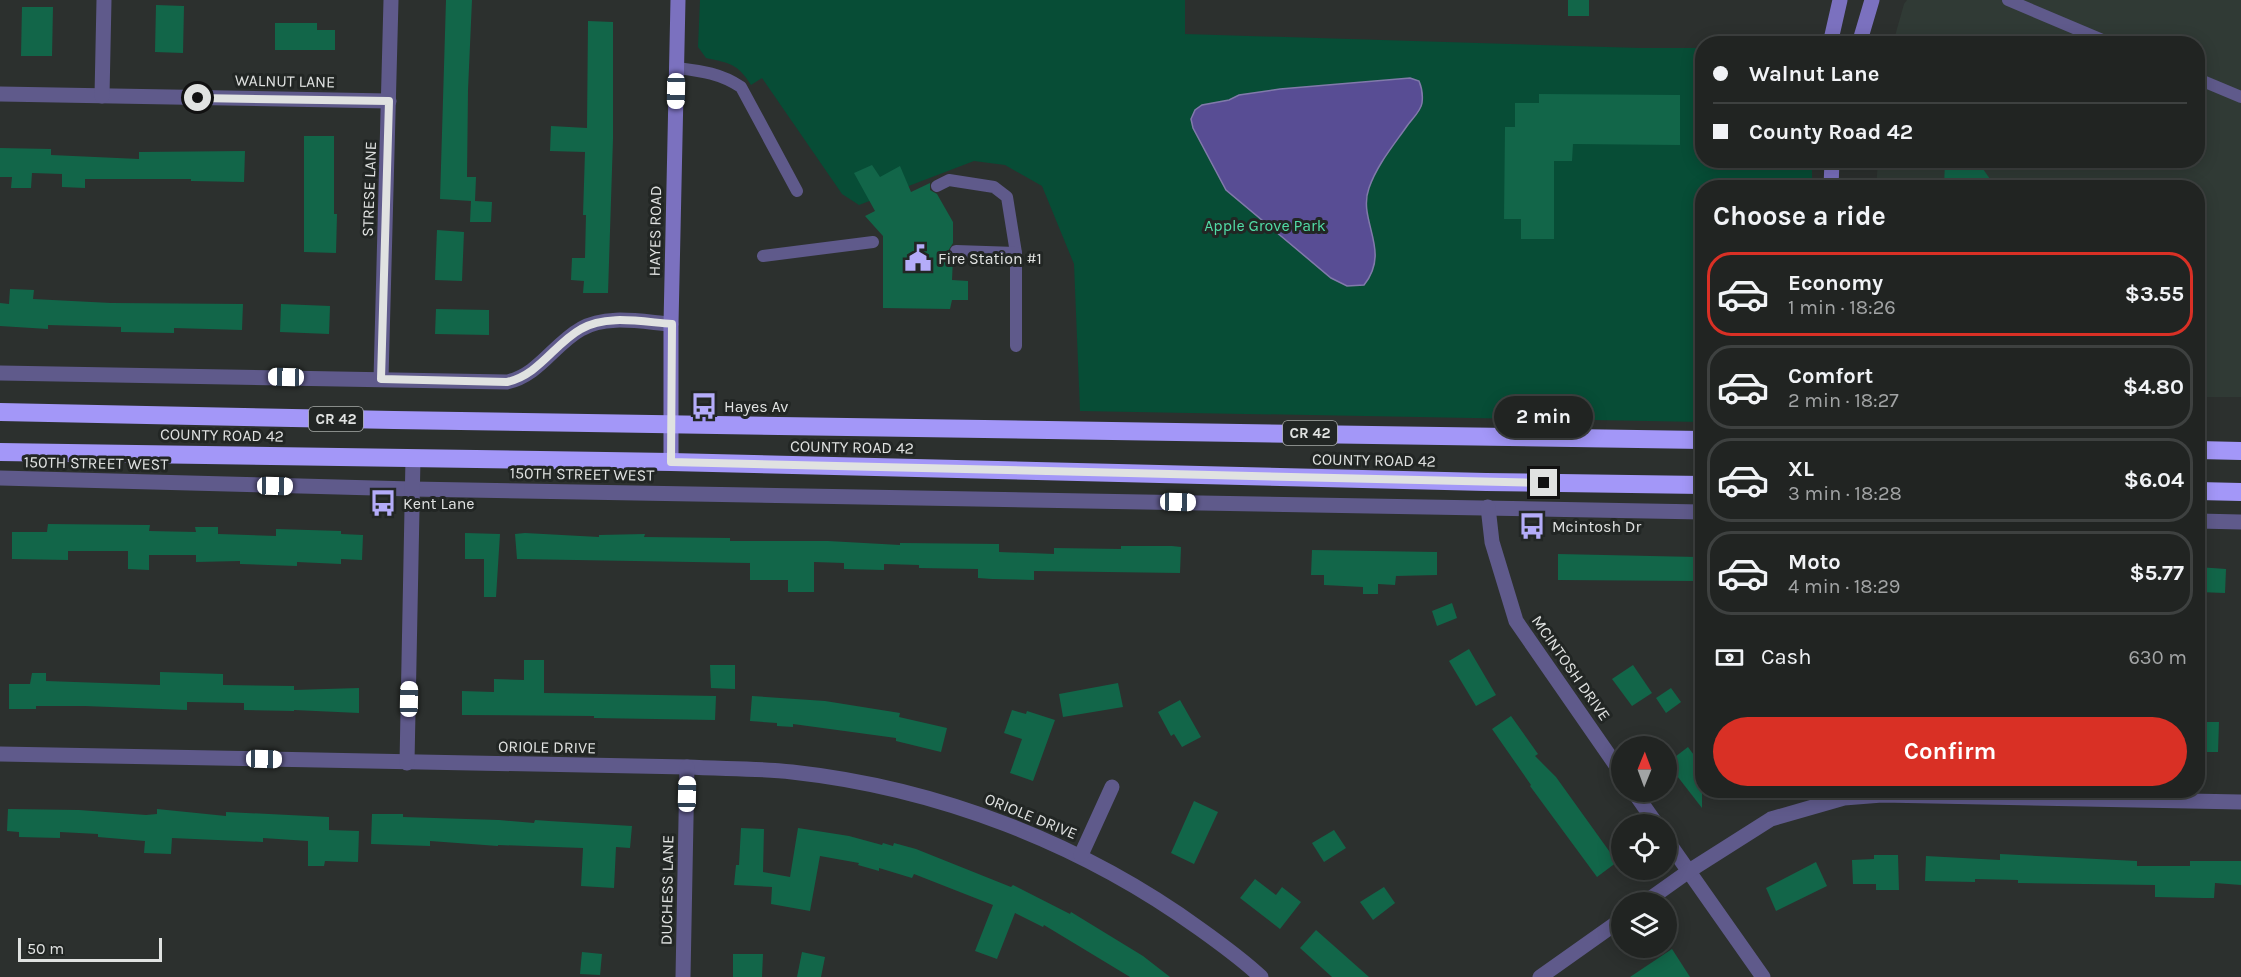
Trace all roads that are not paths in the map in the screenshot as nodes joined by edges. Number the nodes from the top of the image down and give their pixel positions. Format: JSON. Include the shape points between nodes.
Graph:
{"nodes":[{"id":1,"x":104,"y":0,"type":"edge"},
{"id":2,"x":391,"y":0,"type":"edge"},
{"id":3,"x":678,"y":0,"type":"edge"},
{"id":4,"x":1840,"y":0,"type":"edge"},
{"id":5,"x":1872,"y":0,"type":"edge"},
{"id":6,"x":2008,"y":0,"type":"edge"},
{"id":7,"x":1832,"y":36,"type":"edge"},
{"id":8,"x":1861,"y":36,"type":"edge"},
{"id":9,"x":2093,"y":36,"type":"edge"},
{"id":10,"x":677,"y":68,"type":"junction"},
{"id":11,"x":2205,"y":82,"type":"edge"},
{"id":12,"x":0,"y":94,"type":"edge"},
{"id":13,"x":102,"y":96,"type":"junction"},
{"id":14,"x":2241,"y":97,"type":"edge"},
{"id":15,"x":389,"y":101,"type":"junction"},
{"id":16,"x":937,"y":186,"type":"dead end"},
{"id":17,"x":797,"y":191,"type":"dead end"},
{"id":18,"x":873,"y":242,"type":"dead end"},
{"id":19,"x":956,"y":250,"type":"dead end"},
{"id":20,"x":1016,"y":254,"type":"junction"},
{"id":21,"x":763,"y":256,"type":"dead end"},
{"id":22,"x":672,"y":324,"type":"junction"},
{"id":23,"x":1016,"y":346,"type":"dead end"},
{"id":24,"x":0,"y":374,"type":"edge"},
{"id":25,"x":381,"y":379,"type":"junction"},
{"id":26,"x":0,"y":412,"type":"edge"},
{"id":27,"x":672,"y":423,"type":"junction"},
{"id":28,"x":1695,"y":440,"type":"edge"},
{"id":29,"x":2205,"y":450,"type":"edge"},
{"id":30,"x":2241,"y":451,"type":"edge"},
{"id":31,"x":0,"y":452,"type":"edge"},
{"id":32,"x":413,"y":458,"type":"junction"},
{"id":33,"x":671,"y":462,"type":"junction"},
{"id":34,"x":0,"y":478,"type":"edge"},
{"id":35,"x":1695,"y":485,"type":"edge"},
{"id":36,"x":412,"y":489,"type":"junction"},
{"id":37,"x":2205,"y":491,"type":"edge"},
{"id":38,"x":2241,"y":492,"type":"edge"},
{"id":39,"x":1488,"y":507,"type":"junction"},
{"id":40,"x":1695,"y":512,"type":"edge"},
{"id":41,"x":2205,"y":522,"type":"edge"},
{"id":42,"x":2241,"y":522,"type":"edge"},
{"id":43,"x":0,"y":754,"type":"edge"},
{"id":44,"x":1611,"y":758,"type":"edge"},
{"id":45,"x":408,"y":763,"type":"junction"},
{"id":46,"x":687,"y":767,"type":"junction"},
{"id":47,"x":1112,"y":787,"type":"dead end"},
{"id":48,"x":1844,"y":798,"type":"edge"},
{"id":49,"x":2036,"y":798,"type":"edge"},
{"id":50,"x":2241,"y":802,"type":"edge"},
{"id":51,"x":1677,"y":854,"type":"edge"},
{"id":52,"x":1081,"y":855,"type":"junction"},
{"id":53,"x":1689,"y":871,"type":"junction"},
{"id":54,"x":1659,"y":892,"type":"edge"},
{"id":55,"x":1611,"y":927,"type":"edge"},
{"id":56,"x":683,"y":977,"type":"edge"},
{"id":57,"x":1261,"y":977,"type":"edge"},
{"id":58,"x":1540,"y":977,"type":"edge"},
{"id":59,"x":1764,"y":977,"type":"edge"}],
"edges":[{"from":1,"to":13,"type":"street"},
{"from":2,"to":15,"type":"street","name":"STRESE LANE"},
{"from":3,"to":10,"type":"street","name":"HAYES ROAD"},
{"from":4,"to":7,"type":"street"},
{"from":5,"to":8,"type":"street"},
{"from":6,"to":9,"type":"lane"},
{"from":10,"to":17,"type":"lane","via":[[711,72],[741,87]]},
{"from":10,"to":22,"type":"street","name":"HAYES ROAD"},
{"from":11,"to":14,"type":"lane"},
{"from":12,"to":13,"type":"street","name":"WALNUT LANE"},
{"from":13,"to":15,"type":"street","name":"WALNUT LANE"},
{"from":15,"to":25,"type":"street","name":"STRESE LANE"},
{"from":16,"to":20,"type":"lane","via":[[949,180],[994,186],[1007,197]]},
{"from":18,"to":21,"type":"lane"},
{"from":19,"to":20,"type":"lane"},
{"from":20,"to":23,"type":"lane"},
{"from":22,"to":25,"type":"street","via":[[601,321],[581,328],[521,379],[507,382]]},
{"from":22,"to":27,"type":"street","name":"HAYES ROAD"},
{"from":24,"to":25,"type":"street"},
{"from":26,"to":27,"type":"highway","name":"COUNTY ROAD 42","number":"CR 42"},
{"from":27,"to":28,"type":"highway","name":"COUNTY ROAD 42","number":"CR 42"},
{"from":27,"to":33,"type":"street","name":"HAYES ROAD"},
{"from":29,"to":30,"type":"highway"},
{"from":31,"to":32,"type":"highway","name":"COUNTY ROAD 42"},
{"from":32,"to":33,"type":"highway","name":"COUNTY ROAD 42"},
{"from":32,"to":36,"type":"street"},
{"from":33,"to":35,"type":"highway","name":"COUNTY ROAD 42"},
{"from":34,"to":36,"type":"street","name":"150TH STREET WEST"},
{"from":36,"to":39,"type":"street","name":"150TH STREET WEST"},
{"from":36,"to":45,"type":"street"},
{"from":37,"to":38,"type":"highway"},
{"from":39,"to":40,"type":"street","name":"150TH STREET WEST"},
{"from":39,"to":44,"type":"street","name":"MCINTOSH DRIVE","via":[[1492,542],[1516,621]]},
{"from":41,"to":42,"type":"street"},
{"from":43,"to":45,"type":"street","name":"ORIOLE DRIVE"},
{"from":45,"to":46,"type":"street","name":"ORIOLE DRIVE"},
{"from":46,"to":52,"type":"street","name":"ORIOLE DRIVE","via":[[792,771],[892,789],[991,818]]},
{"from":46,"to":56,"type":"street","name":"DUCHESS LANE"},
{"from":47,"to":52,"type":"street","name":"ORIOLE DRIVE"},
{"from":48,"to":53,"type":"street","via":[[1771,819]]},
{"from":49,"to":50,"type":"street"},
{"from":51,"to":53,"type":"street"},
{"from":52,"to":57,"type":"street","name":"ORIOLE DRIVE","via":[[1161,901]]},
{"from":53,"to":54,"type":"street"},
{"from":53,"to":59,"type":"street"},
{"from":55,"to":58,"type":"street"}]}
